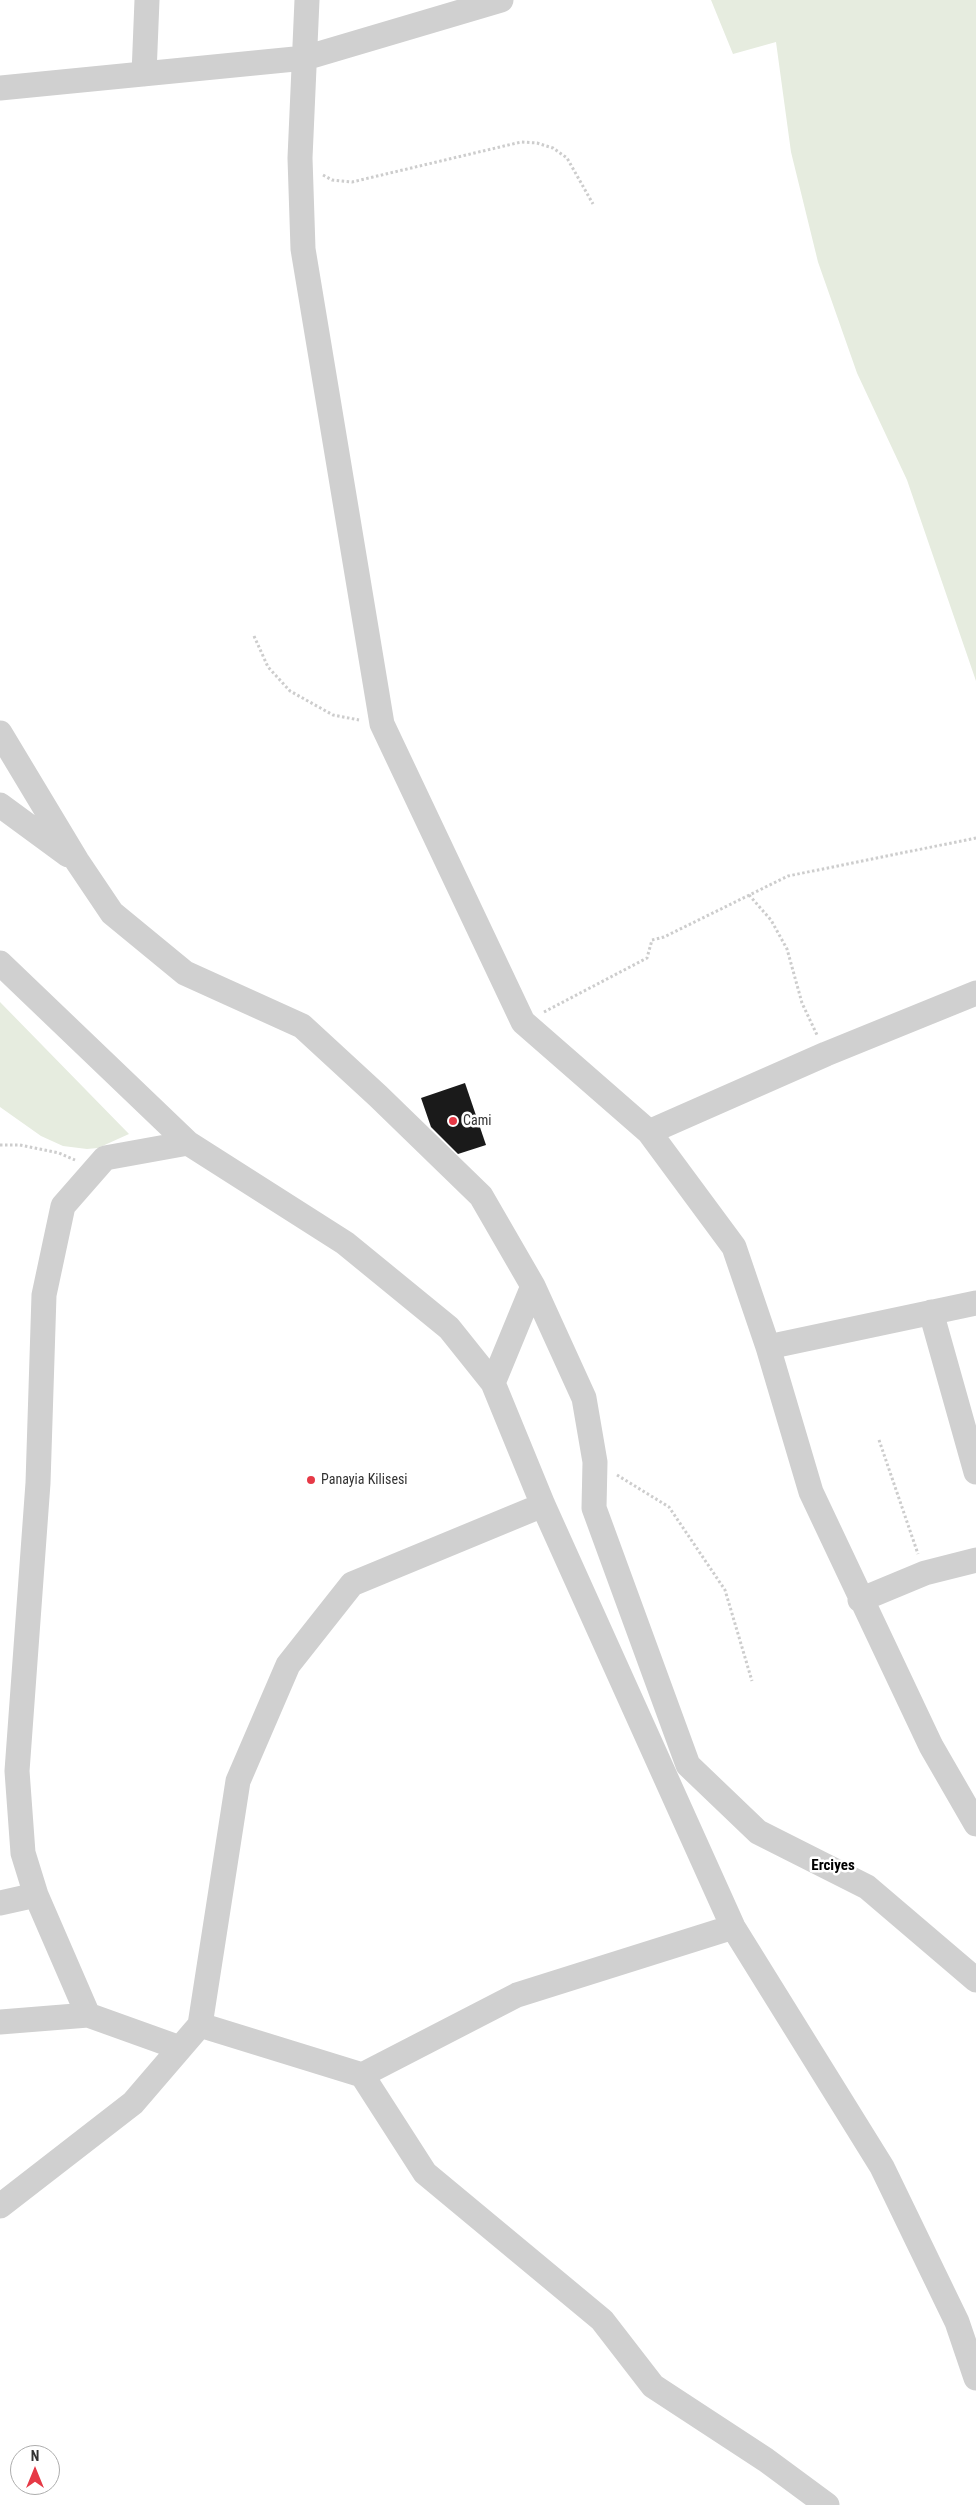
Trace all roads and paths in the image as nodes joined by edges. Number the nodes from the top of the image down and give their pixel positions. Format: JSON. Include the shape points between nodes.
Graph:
{"nodes":[{"id":1,"x":147,"y":0,"type":"edge"},
{"id":2,"x":307,"y":0,"type":"edge"},
{"id":3,"x":501,"y":0,"type":"edge"},
{"id":4,"x":305,"y":58,"type":"junction"},
{"id":5,"x":144,"y":74,"type":"junction"},
{"id":6,"x":0,"y":88,"type":"edge"},
{"id":7,"x":300,"y":158,"type":"junction"},
{"id":8,"x":593,"y":204,"type":"dead end"},
{"id":9,"x":254,"y":636,"type":"dead end"},
{"id":10,"x":382,"y":724,"type":"junction"},
{"id":11,"x":0,"y":733,"type":"edge"},
{"id":12,"x":0,"y":805,"type":"edge"},
{"id":13,"x":976,"y":838,"type":"edge"},
{"id":14,"x":76,"y":861,"type":"junction"},
{"id":15,"x":749,"y":895,"type":"junction"},
{"id":16,"x":0,"y":963,"type":"edge"},
{"id":17,"x":976,"y":993,"type":"edge"},
{"id":18,"x":523,"y":1022,"type":"junction"},
{"id":19,"x":826,"y":1054,"type":"junction"},
{"id":20,"x":649,"y":1132,"type":"junction"},
{"id":21,"x":188,"y":1143,"type":"junction"},
{"id":22,"x":0,"y":1145,"type":"edge"},
{"id":23,"x":95,"y":1170,"type":"junction"},
{"id":24,"x":533,"y":1286,"type":"junction"},
{"id":25,"x":976,"y":1303,"type":"edge"},
{"id":26,"x":931,"y":1312,"type":"junction"},
{"id":27,"x":768,"y":1347,"type":"junction"},
{"id":28,"x":493,"y":1383,"type":"junction"},
{"id":29,"x":879,"y":1440,"type":"dead end"},
{"id":30,"x":595,"y":1462,"type":"junction"},
{"id":31,"x":976,"y":1472,"type":"edge"},
{"id":32,"x":543,"y":1505,"type":"junction"},
{"id":33,"x":976,"y":1560,"type":"edge"},
{"id":34,"x":925,"y":1573,"type":"junction"},
{"id":35,"x":860,"y":1600,"type":"junction"},
{"id":36,"x":752,"y":1681,"type":"dead end"},
{"id":37,"x":688,"y":1766,"type":"junction"},
{"id":38,"x":661,"y":1768,"type":"junction"},
{"id":39,"x":976,"y":1824,"type":"edge"},
{"id":40,"x":36,"y":1895,"type":"junction"},
{"id":41,"x":0,"y":1903,"type":"edge"},
{"id":42,"x":733,"y":1927,"type":"junction"},
{"id":43,"x":976,"y":1980,"type":"edge"},
{"id":44,"x":88,"y":2015,"type":"junction"},
{"id":45,"x":0,"y":2022,"type":"edge"},
{"id":46,"x":200,"y":2025,"type":"junction"},
{"id":47,"x":180,"y":2048,"type":"junction"},
{"id":48,"x":362,"y":2075,"type":"junction"},
{"id":49,"x":0,"y":2206,"type":"edge"},
{"id":50,"x":966,"y":2316,"type":"edge"},
{"id":51,"x":976,"y":2378,"type":"edge"},
{"id":52,"x":827,"y":2505,"type":"edge"}],
"edges":[{"from":1,"to":5,"type":"street"},
{"from":2,"to":4,"type":"street"},
{"from":3,"to":4,"type":"street"},
{"from":4,"to":5,"type":"street"},
{"from":4,"to":7,"type":"street"},
{"from":5,"to":6,"type":"street"},
{"from":7,"to":8,"type":"path","via":[[314,171],[332,180],[352,182],[521,142],[538,143],[567,158]]},
{"from":7,"to":10,"type":"street","via":[[302,249]]},
{"from":9,"to":10,"type":"path","via":[[268,667],[290,691],[333,716]]},
{"from":10,"to":18,"type":"street"},
{"from":11,"to":14,"type":"street"},
{"from":12,"to":14,"type":"street"},
{"from":13,"to":15,"type":"path","via":[[788,876]]},
{"from":14,"to":24,"type":"street","via":[[112,913],[185,973],[302,1026],[378,1096],[480,1196]]},
{"from":15,"to":18,"type":"path","via":[[652,940],[647,958]]},
{"from":15,"to":19,"type":"path","via":[[771,920],[787,948],[802,1003]]},
{"from":16,"to":21,"type":"street"},
{"from":17,"to":19,"type":"street"},
{"from":18,"to":20,"type":"street"},
{"from":19,"to":20,"type":"street"},
{"from":20,"to":27,"type":"street","via":[[734,1247]]},
{"from":21,"to":23,"type":"street","via":[[105,1158]]},
{"from":21,"to":28,"type":"street","via":[[345,1243],[449,1328]]},
{"from":22,"to":23,"type":"path","via":[[20,1145],[59,1153]]},
{"from":23,"to":40,"type":"street","via":[[63,1206],[44,1295],[38,1483],[17,1771],[23,1852]]},
{"from":24,"to":28,"type":"street"},
{"from":24,"to":30,"type":"street","via":[[584,1398]]},
{"from":25,"to":26,"type":"street"},
{"from":26,"to":27,"type":"street"},
{"from":26,"to":31,"type":"street"},
{"from":27,"to":35,"type":"street","via":[[811,1492]]},
{"from":28,"to":32,"type":"street"},
{"from":29,"to":34,"type":"path"},
{"from":30,"to":36,"type":"path","via":[[668,1507],[725,1590]]},
{"from":30,"to":37,"type":"street","via":[[594,1508]]},
{"from":32,"to":38,"type":"street"},
{"from":32,"to":46,"type":"street","via":[[352,1584],[288,1665],[238,1781]]},
{"from":33,"to":34,"type":"street"},
{"from":34,"to":35,"type":"street"},
{"from":35,"to":39,"type":"street","via":[[931,1746]]},
{"from":37,"to":38,"type":"street"},
{"from":37,"to":43,"type":"street","via":[[758,1832],[867,1886]]},
{"from":38,"to":42,"type":"street"},
{"from":40,"to":41,"type":"street"},
{"from":40,"to":44,"type":"street"},
{"from":42,"to":48,"type":"street","via":[[517,1995]]},
{"from":42,"to":50,"type":"street","via":[[882,2167]]},
{"from":44,"to":45,"type":"street"},
{"from":44,"to":47,"type":"street"},
{"from":46,"to":47,"type":"street"},
{"from":46,"to":48,"type":"street"},
{"from":47,"to":49,"type":"street","via":[[133,2104]]},
{"from":48,"to":52,"type":"street","via":[[425,2173],[602,2320],[653,2386],[766,2460]]},
{"from":50,"to":51,"type":"street"}]}
